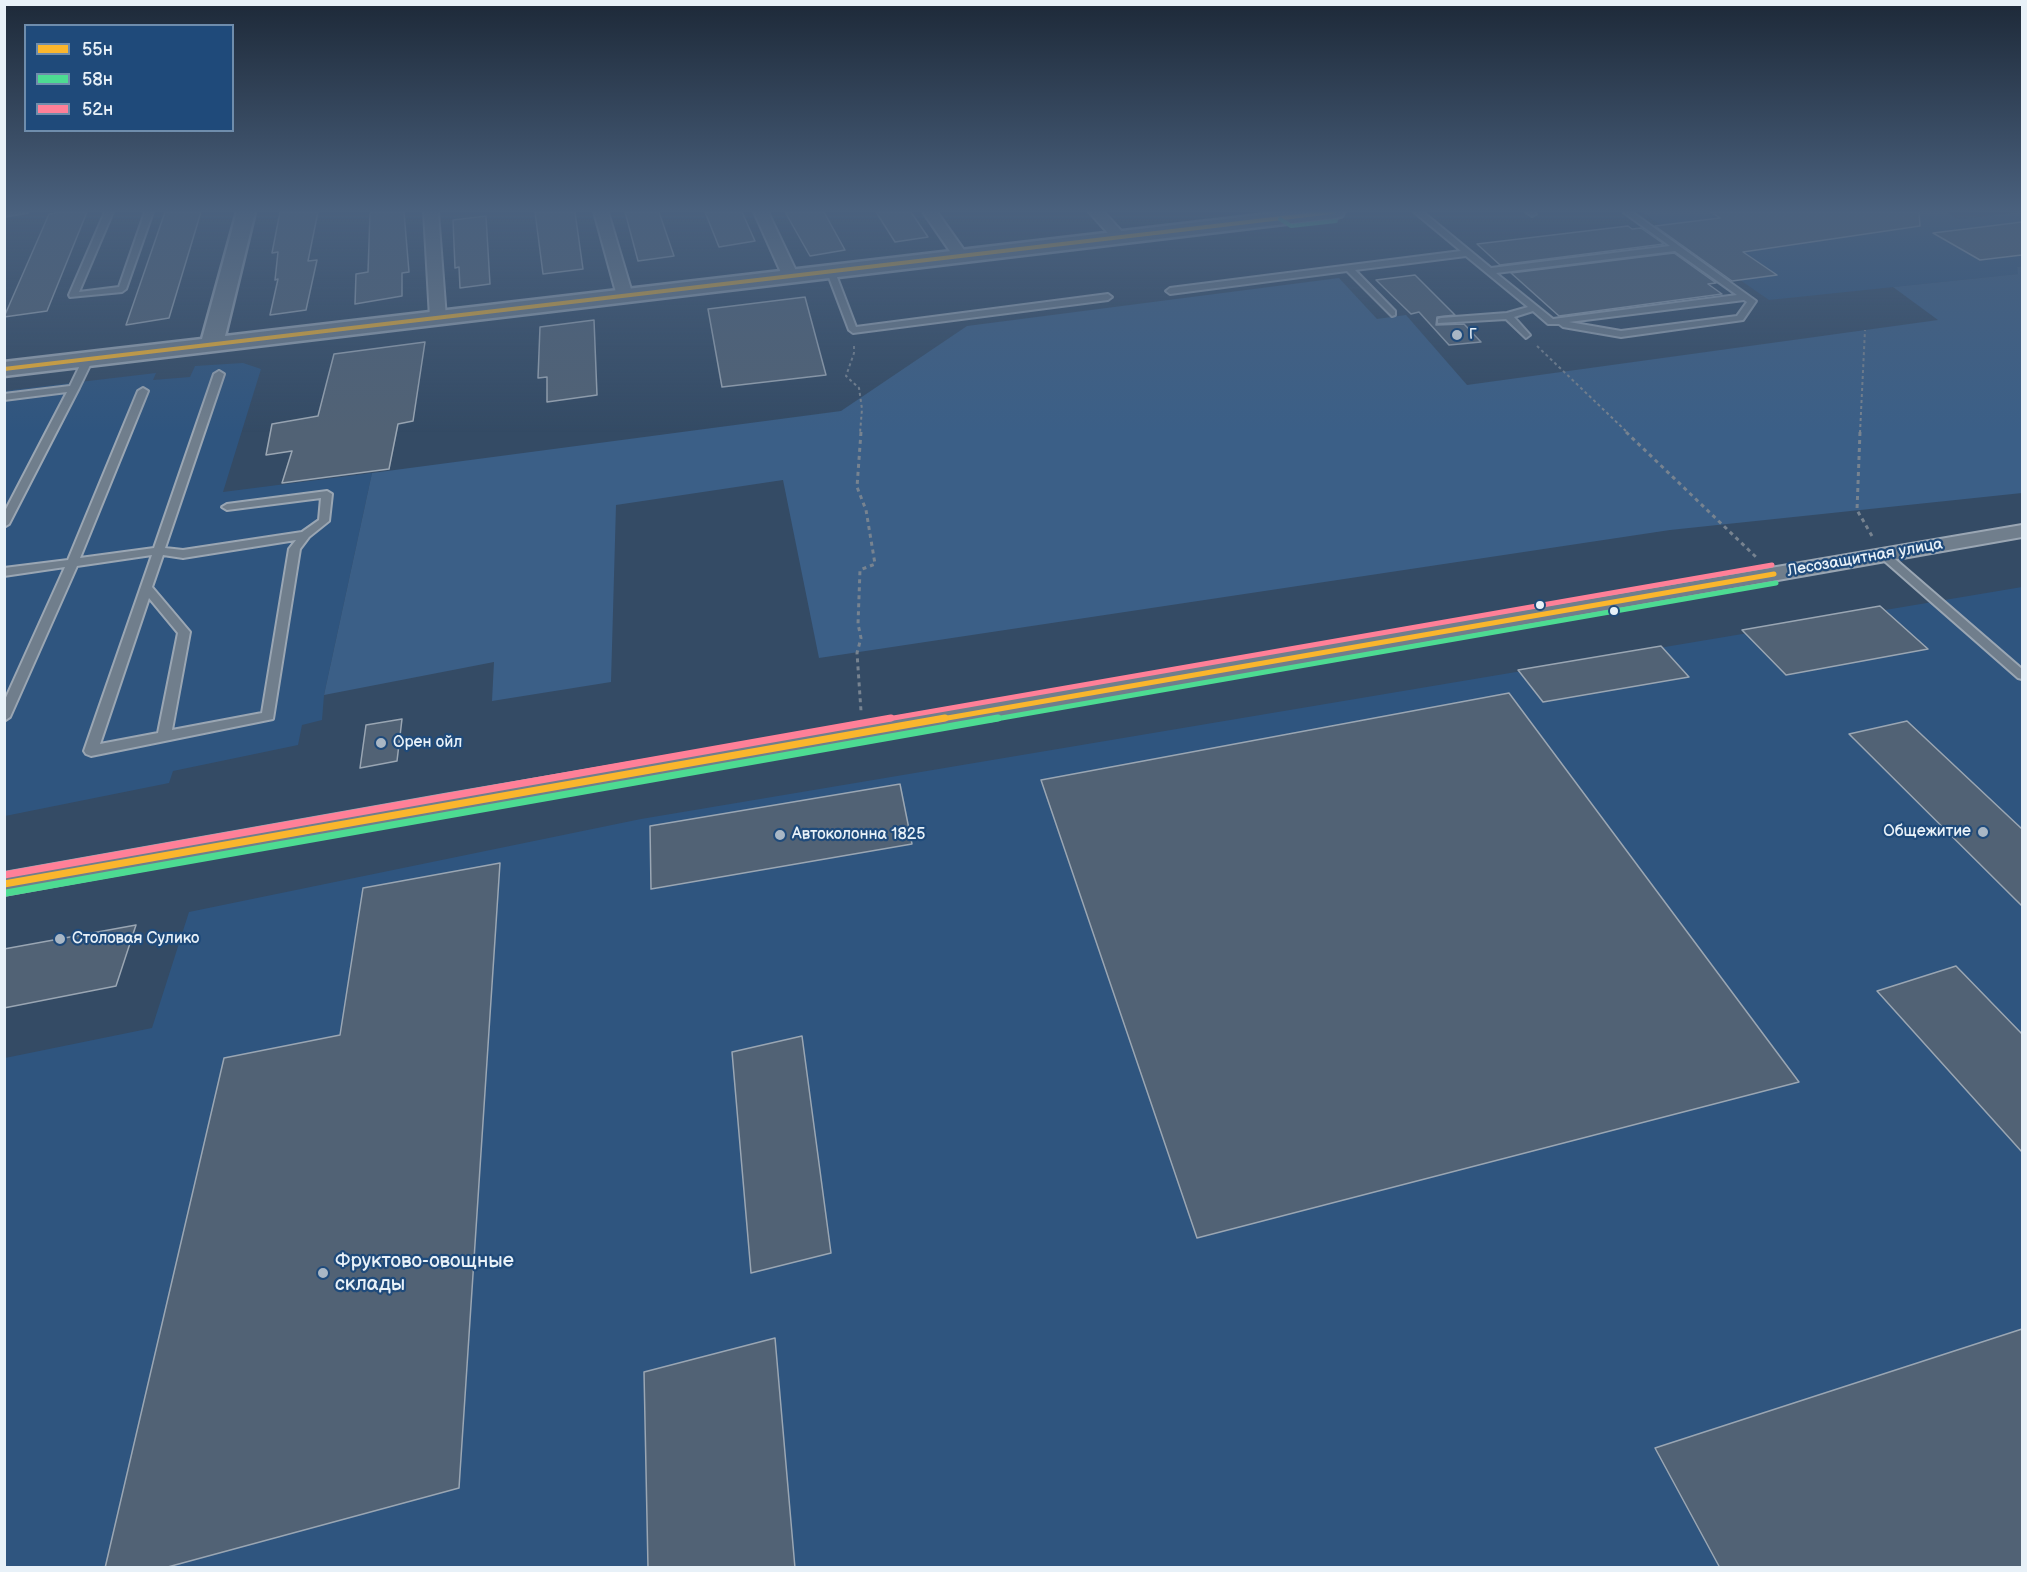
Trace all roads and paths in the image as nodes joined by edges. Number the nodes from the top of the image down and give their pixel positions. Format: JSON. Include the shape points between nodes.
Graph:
{"nodes":[{"id":1,"x":77,"y":285,"type":"edge"},
{"id":2,"x":123,"y":285,"type":"edge"},
{"id":3,"x":227,"y":285,"type":"edge"},
{"id":4,"x":436,"y":285,"type":"edge"},
{"id":5,"x":623,"y":285,"type":"edge"},
{"id":6,"x":718,"y":285,"type":"edge"},
{"id":7,"x":836,"y":285,"type":"edge"},
{"id":8,"x":1216,"y":285,"type":"edge"},
{"id":9,"x":1366,"y":285,"type":"edge"},
{"id":10,"x":1507,"y":285,"type":"edge"},
{"id":11,"x":1729,"y":285,"type":"edge"},
{"id":12,"x":1170,"y":291,"type":"dead end"},
{"id":13,"x":626,"y":296,"type":"junction"},
{"id":14,"x":1108,"y":297,"type":"dead end"},
{"id":15,"x":1745,"y":297,"type":"junction"},
{"id":16,"x":1534,"y":308,"type":"junction"},
{"id":17,"x":1392,"y":313,"type":"dead end"},
{"id":18,"x":1508,"y":316,"type":"junction"},
{"id":19,"x":438,"y":318,"type":"junction"},
{"id":20,"x":1441,"y":321,"type":"dead end"},
{"id":21,"x":1551,"y":322,"type":"junction"},
{"id":22,"x":853,"y":330,"type":"junction"},
{"id":23,"x":1865,"y":330,"type":"dead end"},
{"id":24,"x":1526,"y":335,"type":"joint"},
{"id":25,"x":212,"y":344,"type":"junction"},
{"id":26,"x":88,"y":359,"type":"junction"},
{"id":27,"x":4,"y":369,"type":"edge"},
{"id":28,"x":219,"y":374,"type":"dead end"},
{"id":29,"x":74,"y":388,"type":"junction"},
{"id":30,"x":143,"y":391,"type":"dead end"},
{"id":31,"x":4,"y":397,"type":"edge"},
{"id":32,"x":227,"y":507,"type":"dead end"},
{"id":33,"x":4,"y":524,"type":"edge"},
{"id":34,"x":2022,"y":531,"type":"edge"},
{"id":35,"x":305,"y":535,"type":"junction"},
{"id":36,"x":158,"y":551,"type":"junction"},
{"id":37,"x":1884,"y":555,"type":"junction"},
{"id":38,"x":72,"y":564,"type":"junction"},
{"id":39,"x":4,"y":572,"type":"edge"},
{"id":40,"x":1774,"y":574,"type":"junction"},
{"id":41,"x":147,"y":586,"type":"junction"},
{"id":42,"x":2022,"y":675,"type":"edge"},
{"id":43,"x":4,"y":717,"type":"edge"},
{"id":44,"x":863,"y":733,"type":"junction"},
{"id":45,"x":164,"y":737,"type":"junction"},
{"id":46,"x":4,"y":884,"type":"edge"}],
"edges":[{"from":1,"to":2,"type":"lane","via":[[73,295],[122,289]]},
{"from":3,"to":25,"type":"main road"},
{"from":4,"to":19,"type":"street"},
{"from":5,"to":13,"type":"street"},
{"from":6,"to":13,"type":"main road"},
{"from":7,"to":22,"type":"lane"},
{"from":8,"to":12,"type":"lane"},
{"from":9,"to":17,"type":"lane"},
{"from":10,"to":16,"type":"lane"},
{"from":11,"to":15,"type":"lane"},
{"from":13,"to":19,"type":"main road"},
{"from":14,"to":22,"type":"lane"},
{"from":15,"to":21,"type":"lane"},
{"from":15,"to":21,"type":"lane","via":[[1752,302],[1740,318],[1621,334]]},
{"from":16,"to":18,"type":"lane"},
{"from":16,"to":21,"type":"lane"},
{"from":18,"to":20,"type":"lane"},
{"from":18,"to":24,"type":"lane"},
{"from":19,"to":25,"type":"main road"},
{"from":22,"to":44,"type":"path","via":[[854,353],[846,376],[859,388],[862,409],[858,488],[866,510],[875,564],[860,570],[861,638],[857,653]]},
{"from":23,"to":37,"type":"path","via":[[1857,510]]},
{"from":24,"to":40,"type":"path"},
{"from":25,"to":26,"type":"main road"},
{"from":26,"to":27,"type":"main road"},
{"from":26,"to":29,"type":"lane"},
{"from":28,"to":36,"type":"lane"},
{"from":29,"to":31,"type":"lane"},
{"from":29,"to":33,"type":"lane"},
{"from":30,"to":38,"type":"lane"},
{"from":32,"to":35,"type":"lane","via":[[327,494],[324,521]]},
{"from":34,"to":37,"type":"street","name":"Лесозащитная улица"},
{"from":35,"to":36,"type":"lane","via":[[183,554]]},
{"from":35,"to":45,"type":"lane","via":[[295,549],[268,716]]},
{"from":36,"to":38,"type":"lane"},
{"from":36,"to":41,"type":"lane"},
{"from":37,"to":40,"type":"street","name":"Лесозащитная улица"},
{"from":37,"to":42,"type":"lane"},
{"from":38,"to":39,"type":"lane"},
{"from":38,"to":43,"type":"lane"},
{"from":40,"to":44,"type":"street","name":"Лесозащитная улица"},
{"from":41,"to":45,"type":"lane","via":[[184,632]]},
{"from":41,"to":45,"type":"lane","via":[[91,751]]},
{"from":44,"to":46,"type":"street","name":"Лесозащитная улица"}]}
